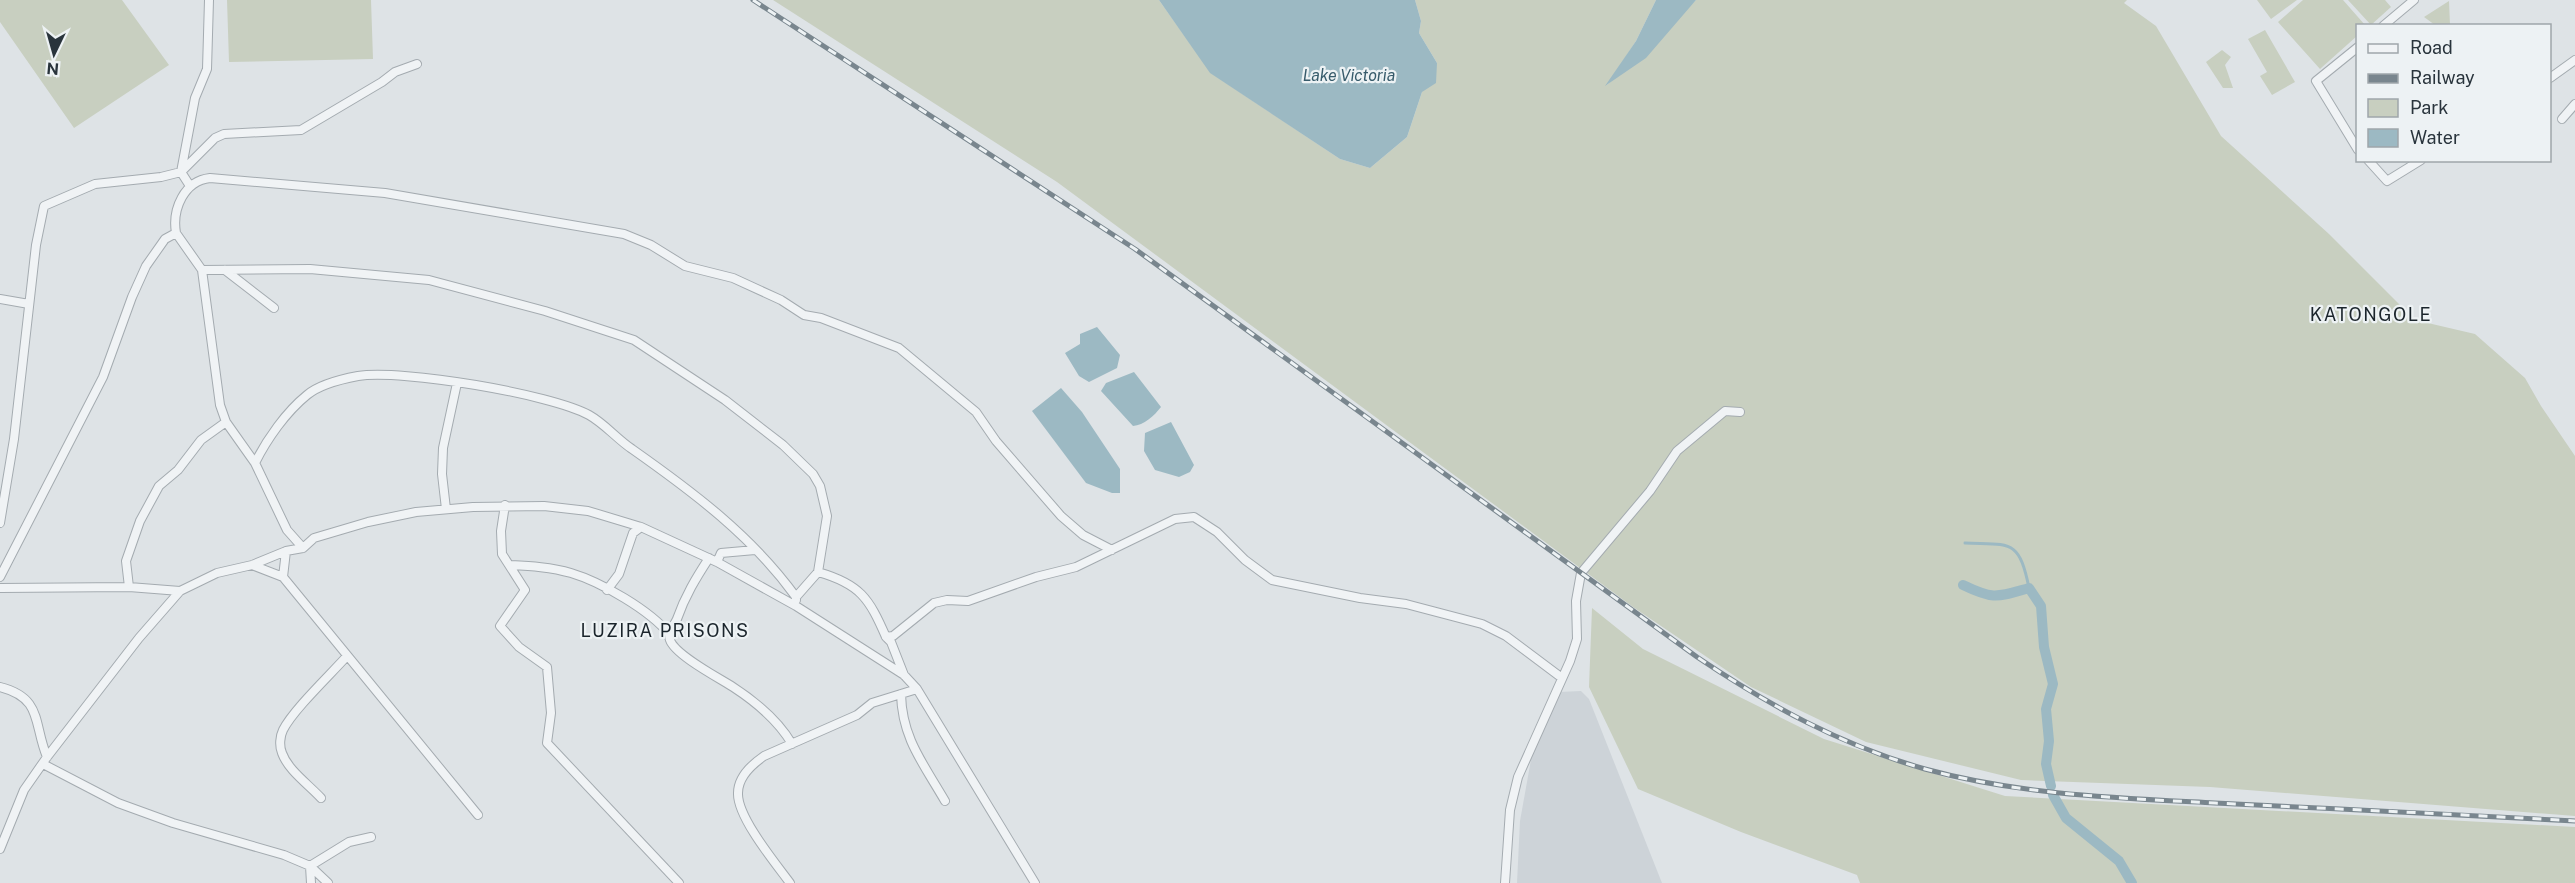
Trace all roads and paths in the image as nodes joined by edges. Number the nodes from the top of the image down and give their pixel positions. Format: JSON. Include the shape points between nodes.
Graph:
{"nodes":[{"id":1,"x":209,"y":0,"type":"edge"},
{"id":2,"x":2414,"y":0,"type":"edge"},
{"id":3,"x":2385,"y":24,"type":"edge"},
{"id":4,"x":2356,"y":49,"type":"edge"},
{"id":5,"x":2575,"y":60,"type":"edge"},
{"id":6,"x":417,"y":64,"type":"dead end"},
{"id":7,"x":2551,"y":77,"type":"edge"},
{"id":8,"x":2575,"y":104,"type":"edge"},
{"id":9,"x":2562,"y":119,"type":"dead end"},
{"id":10,"x":2356,"y":147,"type":"edge"},
{"id":11,"x":2370,"y":162,"type":"edge"},
{"id":12,"x":2418,"y":162,"type":"edge"},
{"id":13,"x":181,"y":172,"type":"junction"},
{"id":14,"x":190,"y":186,"type":"junction"},
{"id":15,"x":176,"y":233,"type":"junction"},
{"id":16,"x":202,"y":270,"type":"junction"},
{"id":17,"x":225,"y":270,"type":"junction"},
{"id":18,"x":0,"y":299,"type":"edge"},
{"id":19,"x":29,"y":304,"type":"junction"},
{"id":20,"x":274,"y":308,"type":"dead end"},
{"id":21,"x":457,"y":383,"type":"junction"},
{"id":22,"x":1740,"y":412,"type":"dead end"},
{"id":23,"x":226,"y":422,"type":"junction"},
{"id":24,"x":255,"y":463,"type":"junction"},
{"id":25,"x":505,"y":505,"type":"junction"},
{"id":26,"x":446,"y":509,"type":"junction"},
{"id":27,"x":0,"y":523,"type":"edge"},
{"id":28,"x":641,"y":527,"type":"junction"},
{"id":29,"x":303,"y":548,"type":"junction"},
{"id":30,"x":755,"y":550,"type":"junction"},
{"id":31,"x":1112,"y":550,"type":"junction"},
{"id":32,"x":286,"y":551,"type":"junction"},
{"id":33,"x":713,"y":560,"type":"junction"},
{"id":34,"x":252,"y":565,"type":"junction"},
{"id":35,"x":510,"y":565,"type":"junction"},
{"id":36,"x":818,"y":572,"type":"junction"},
{"id":37,"x":0,"y":577,"type":"edge"},
{"id":38,"x":283,"y":577,"type":"junction"},
{"id":39,"x":129,"y":587,"type":"junction"},
{"id":40,"x":0,"y":588,"type":"edge"},
{"id":41,"x":607,"y":590,"type":"junction"},
{"id":42,"x":180,"y":591,"type":"junction"},
{"id":43,"x":796,"y":602,"type":"junction"},
{"id":44,"x":653,"y":618,"type":"junction"},
{"id":45,"x":676,"y":621,"type":"junction"},
{"id":46,"x":670,"y":635,"type":"junction"},
{"id":47,"x":886,"y":637,"type":"junction"},
{"id":48,"x":347,"y":657,"type":"junction"},
{"id":49,"x":904,"y":675,"type":"junction"},
{"id":50,"x":1562,"y":678,"type":"junction"},
{"id":51,"x":0,"y":687,"type":"edge"},
{"id":52,"x":917,"y":689,"type":"junction"},
{"id":53,"x":901,"y":693,"type":"junction"},
{"id":54,"x":792,"y":744,"type":"junction"},
{"id":55,"x":45,"y":761,"type":"junction"},
{"id":56,"x":321,"y":798,"type":"dead end"},
{"id":57,"x":945,"y":801,"type":"dead end"},
{"id":58,"x":478,"y":815,"type":"dead end"},
{"id":59,"x":371,"y":837,"type":"dead end"},
{"id":60,"x":0,"y":849,"type":"edge"},
{"id":61,"x":310,"y":866,"type":"junction"},
{"id":62,"x":311,"y":883,"type":"edge"},
{"id":63,"x":328,"y":883,"type":"edge"},
{"id":64,"x":678,"y":883,"type":"edge"},
{"id":65,"x":790,"y":883,"type":"edge"},
{"id":66,"x":1035,"y":883,"type":"edge"},
{"id":67,"x":1505,"y":883,"type":"edge"}],
"edges":[{"from":1,"to":13,"type":"street","via":[[207,69],[195,98]]},
{"from":2,"to":3,"type":"street"},
{"from":4,"to":10,"type":"street","via":[[2316,81]]},
{"from":5,"to":7,"type":"street"},
{"from":6,"to":13,"type":"street","via":[[395,72],[301,130],[224,134],[215,138]]},
{"from":8,"to":9,"type":"street"},
{"from":11,"to":12,"type":"street","via":[[2387,181]]},
{"from":13,"to":14,"type":"street"},
{"from":13,"to":19,"type":"street","via":[[95,184],[44,206]]},
{"from":14,"to":15,"type":"street","via":[[177,208]]},
{"from":14,"to":31,"type":"street","via":[[210,178],[385,193],[624,234],[685,266],[733,278],[804,315],[899,348],[976,412],[1061,516],[1083,535]]},
{"from":15,"to":16,"type":"street"},
{"from":15,"to":37,"type":"street","via":[[165,239],[146,266],[103,377]]},
{"from":16,"to":17,"type":"street"},
{"from":16,"to":23,"type":"street","via":[[220,405]]},
{"from":17,"to":20,"type":"street"},
{"from":17,"to":36,"type":"street","via":[[310,269],[429,280],[634,340],[725,400],[813,474],[824,494],[828,516]]},
{"from":18,"to":19,"type":"street"},
{"from":19,"to":27,"type":"street"},
{"from":21,"to":24,"type":"street","via":[[392,375],[333,382],[308,394],[267,439]]},
{"from":21,"to":26,"type":"street","via":[[443,448]]},
{"from":21,"to":30,"type":"street","via":[[559,403],[590,415],[707,503]]},
{"from":22,"to":50,"type":"street","via":[[1725,411],[1677,451],[1650,491],[1581,573],[1576,601],[1577,639]]},
{"from":23,"to":24,"type":"street"},
{"from":23,"to":39,"type":"street","via":[[201,440],[178,470],[159,486],[140,521],[126,561]]},
{"from":24,"to":29,"type":"street","via":[[287,530]]},
{"from":25,"to":26,"type":"street"},
{"from":25,"to":28,"type":"street","via":[[588,511]]},
{"from":25,"to":35,"type":"street","via":[[501,554]]},
{"from":26,"to":29,"type":"street","via":[[368,522],[315,538]]},
{"from":28,"to":33,"type":"street"},
{"from":28,"to":41,"type":"street","via":[[633,533],[618,574]]},
{"from":29,"to":32,"type":"street"},
{"from":30,"to":33,"type":"street","via":[[721,553]]},
{"from":30,"to":43,"type":"street","via":[[778,572]]},
{"from":31,"to":47,"type":"street","via":[[1076,567],[1036,577],[991,595],[934,603],[893,636]]},
{"from":31,"to":50,"type":"street","via":[[1175,519],[1194,517],[1272,580],[1406,604],[1482,624],[1506,636]]},
{"from":32,"to":34,"type":"street"},
{"from":32,"to":38,"type":"street"},
{"from":33,"to":43,"type":"street"},
{"from":33,"to":45,"type":"street","via":[[687,592]]},
{"from":34,"to":38,"type":"street"},
{"from":34,"to":42,"type":"street","via":[[217,573]]},
{"from":35,"to":41,"type":"street","via":[[570,573]]},
{"from":35,"to":64,"type":"street","via":[[525,590],[500,626],[519,647],[548,667],[551,713],[546,743]]},
{"from":36,"to":43,"type":"street"},
{"from":36,"to":47,"type":"street","via":[[840,578],[864,596]]},
{"from":38,"to":48,"type":"street"},
{"from":39,"to":40,"type":"street"},
{"from":39,"to":42,"type":"street"},
{"from":41,"to":44,"type":"street"},
{"from":42,"to":55,"type":"street"},
{"from":43,"to":49,"type":"street"},
{"from":44,"to":45,"type":"street"},
{"from":44,"to":46,"type":"street"},
{"from":45,"to":46,"type":"street"},
{"from":46,"to":54,"type":"street","via":[[676,648],[692,661],[734,687],[775,720]]},
{"from":47,"to":49,"type":"street"},
{"from":48,"to":56,"type":"street","via":[[293,717],[280,741],[289,765]]},
{"from":48,"to":58,"type":"street"},
{"from":49,"to":52,"type":"street"},
{"from":50,"to":67,"type":"street","via":[[1518,777],[1510,810]]},
{"from":51,"to":55,"type":"street","via":[[12,690],[31,704]]},
{"from":52,"to":53,"type":"street"},
{"from":52,"to":66,"type":"street"},
{"from":53,"to":54,"type":"street","via":[[872,703],[857,715]]},
{"from":53,"to":57,"type":"street","via":[[908,737]]},
{"from":54,"to":65,"type":"street","via":[[752,764],[738,794],[752,829]]},
{"from":55,"to":60,"type":"street","via":[[24,790]]},
{"from":55,"to":61,"type":"street","via":[[118,803]]},
{"from":59,"to":61,"type":"street","via":[[357,839]]},
{"from":61,"to":62,"type":"street"},
{"from":61,"to":63,"type":"street"}]}
